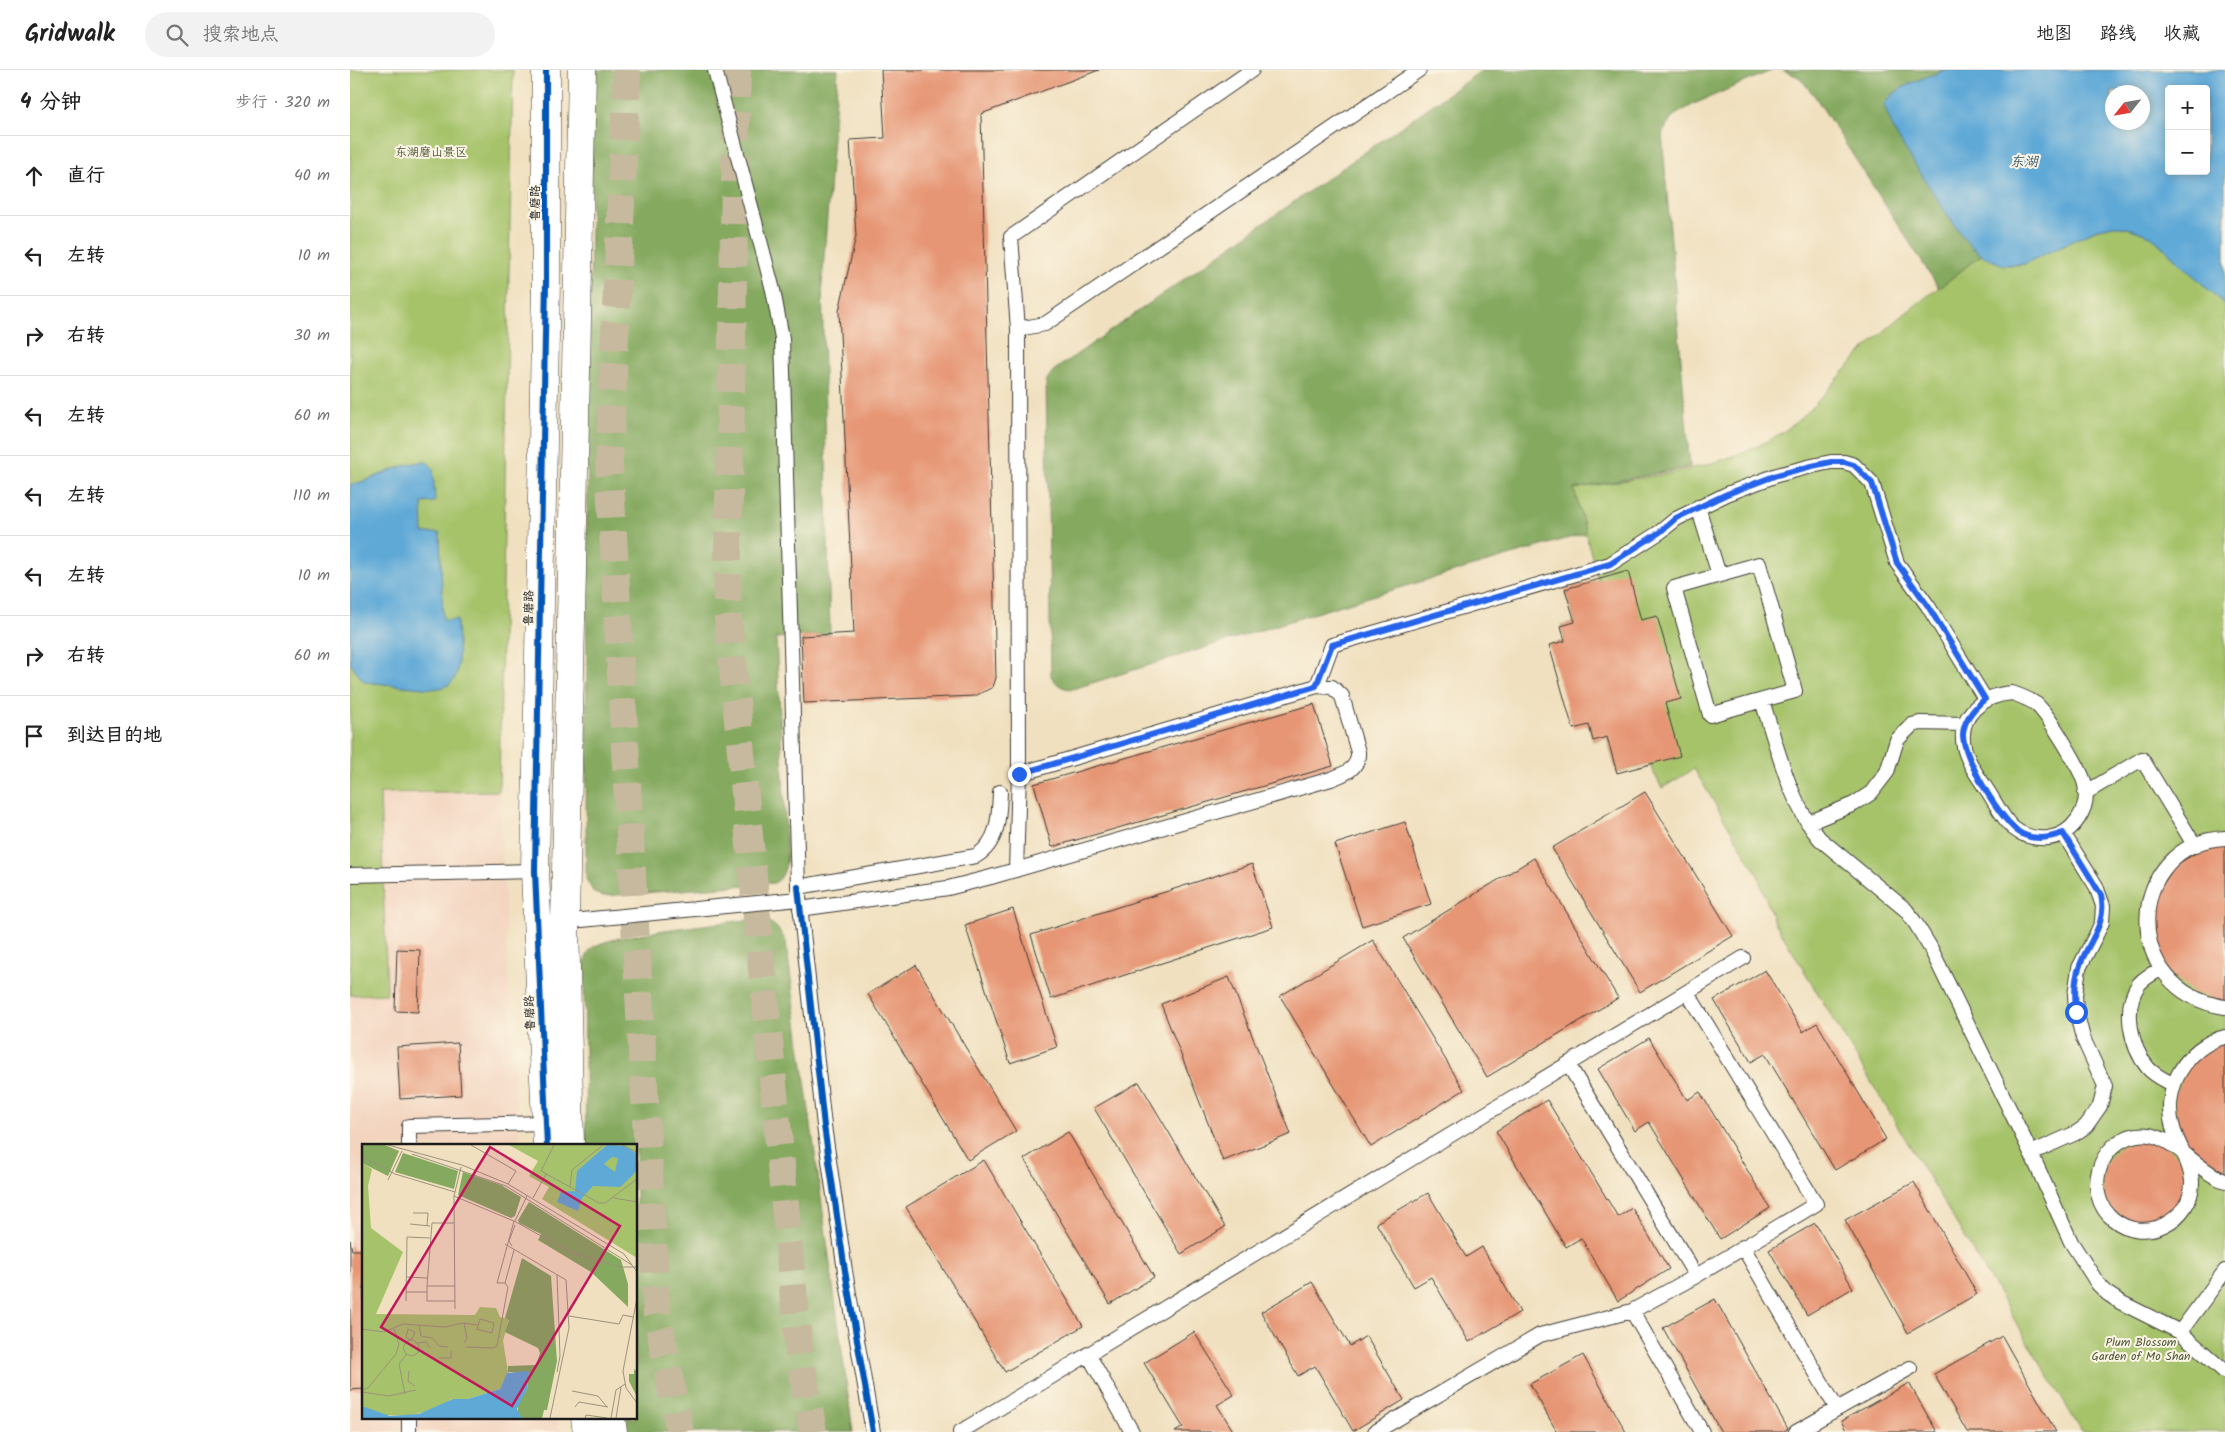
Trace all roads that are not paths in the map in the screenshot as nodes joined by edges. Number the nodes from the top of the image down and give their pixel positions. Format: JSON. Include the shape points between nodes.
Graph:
{"nodes":[{"id":1,"x":546,"y":70,"type":"edge"},
{"id":2,"x":582,"y":70,"type":"edge"},
{"id":3,"x":715,"y":70,"type":"edge"},
{"id":4,"x":1252,"y":70,"type":"edge"},
{"id":5,"x":1419,"y":70,"type":"edge"},
{"id":6,"x":1018,"y":329,"type":"junction"},
{"id":7,"x":1698,"y":507,"type":"junction"},
{"id":8,"x":1719,"y":575,"type":"junction"},
{"id":9,"x":1316,"y":686,"type":"junction"},
{"id":10,"x":1985,"y":699,"type":"junction"},
{"id":11,"x":1762,"y":701,"type":"junction"},
{"id":12,"x":1965,"y":724,"type":"junction"},
{"id":13,"x":1019,"y":774,"type":"junction"},
{"id":14,"x":1000,"y":792,"type":"dead end"},
{"id":15,"x":2085,"y":793,"type":"junction"},
{"id":16,"x":1808,"y":823,"type":"junction"},
{"id":17,"x":2063,"y":833,"type":"junction"},
{"id":18,"x":2225,"y":838,"type":"edge"},
{"id":19,"x":2195,"y":846,"type":"junction"},
{"id":20,"x":1016,"y":870,"type":"junction"},
{"id":21,"x":535,"y":872,"type":"junction"},
{"id":22,"x":350,"y":875,"type":"edge"},
{"id":23,"x":799,"y":898,"type":"junction"},
{"id":24,"x":565,"y":921,"type":"junction"},
{"id":25,"x":538,"y":924,"type":"junction"},
{"id":26,"x":1743,"y":958,"type":"dead end"},
{"id":27,"x":2161,"y":969,"type":"junction"},
{"id":28,"x":1687,"y":992,"type":"junction"},
{"id":29,"x":2225,"y":1007,"type":"edge"},
{"id":30,"x":2225,"y":1037,"type":"edge"},
{"id":31,"x":1568,"y":1064,"type":"junction"},
{"id":32,"x":2174,"y":1085,"type":"junction"},
{"id":33,"x":546,"y":1134,"type":"edge"},
{"id":34,"x":409,"y":1144,"type":"edge"},
{"id":35,"x":570,"y":1144,"type":"edge"},
{"id":36,"x":2031,"y":1153,"type":"junction"},
{"id":37,"x":2183,"y":1154,"type":"junction"},
{"id":38,"x":2225,"y":1181,"type":"edge"},
{"id":39,"x":1743,"y":1247,"type":"junction"},
{"id":40,"x":2225,"y":1271,"type":"edge"},
{"id":41,"x":1696,"y":1276,"type":"junction"},
{"id":42,"x":1632,"y":1311,"type":"junction"},
{"id":43,"x":2180,"y":1332,"type":"junction"},
{"id":44,"x":1088,"y":1354,"type":"junction"},
{"id":45,"x":1910,"y":1368,"type":"dead end"},
{"id":46,"x":2225,"y":1372,"type":"edge"},
{"id":47,"x":1837,"y":1409,"type":"junction"},
{"id":48,"x":872,"y":1432,"type":"edge"},
{"id":49,"x":960,"y":1432,"type":"edge"},
{"id":50,"x":1132,"y":1432,"type":"edge"},
{"id":51,"x":1375,"y":1432,"type":"edge"},
{"id":52,"x":1702,"y":1432,"type":"edge"},
{"id":53,"x":1796,"y":1432,"type":"edge"}],
"edges":[{"from":1,"to":21,"type":"street","name":"鲁磨路","via":[[546,282]]},
{"from":2,"to":24,"type":"street"},
{"from":3,"to":23,"type":"lane","via":[[773,290],[782,338]]},
{"from":4,"to":6,"type":"lane","via":[[1011,237]]},
{"from":5,"to":6,"type":"lane","via":[[1045,324]]},
{"from":6,"to":13,"type":"lane"},
{"from":7,"to":8,"type":"lane"},
{"from":7,"to":9,"type":"lane","via":[[1676,518],[1610,564],[1332,645]]},
{"from":7,"to":10,"type":"lane","via":[[1777,475],[1831,462],[1854,465],[1872,483],[1902,572],[1928,606]]},
{"from":8,"to":11,"type":"lane","via":[[1759,564],[1795,691]]},
{"from":8,"to":11,"type":"lane","via":[[1674,588],[1710,715]]},
{"from":9,"to":13,"type":"lane"},
{"from":9,"to":20,"type":"lane","via":[[1332,687],[1342,696],[1358,759],[1346,773]]},
{"from":10,"to":12,"type":"lane","via":[[1974,708]]},
{"from":10,"to":15,"type":"lane","via":[[2012,693],[2037,705],[2080,772]]},
{"from":11,"to":16,"type":"lane","via":[[1796,800]]},
{"from":12,"to":16,"type":"lane","via":[[1920,723],[1912,726],[1896,740],[1887,772],[1872,793]]},
{"from":12,"to":17,"type":"lane","via":[[1964,746],[1968,760],[2012,827],[2037,838]]},
{"from":13,"to":20,"type":"lane"},
{"from":14,"to":23,"type":"lane","via":[[995,833],[976,856]]},
{"from":15,"to":17,"type":"lane","via":[[2082,813]]},
{"from":15,"to":19,"type":"lane","via":[[2142,759]]},
{"from":16,"to":36,"type":"lane","via":[[1820,838],[1906,910],[1916,924]]},
{"from":17,"to":36,"type":"lane","via":[[2096,886],[2104,906],[2097,933],[2079,968],[2075,996],[2083,1038],[2105,1086],[2100,1106],[2086,1126]]},
{"from":18,"to":19,"type":"lane"},
{"from":19,"to":27,"type":"lane","via":[[2172,861],[2152,890],[2146,925],[2149,943]]},
{"from":20,"to":23,"type":"lane","via":[[948,888]]},
{"from":21,"to":22,"type":"lane"},
{"from":21,"to":25,"type":"street","name":"鲁磨路"},
{"from":23,"to":24,"type":"lane"},
{"from":23,"to":48,"type":"lane","via":[[824,1126]]},
{"from":24,"to":25,"type":"lane"},
{"from":24,"to":35,"type":"street"},
{"from":25,"to":33,"type":"street","name":"鲁磨路"},
{"from":26,"to":28,"type":"lane"},
{"from":27,"to":29,"type":"lane","via":[[2176,987],[2191,997]]},
{"from":27,"to":32,"type":"lane","via":[[2143,980],[2135,991],[2131,1028],[2137,1050],[2148,1068]]},
{"from":28,"to":31,"type":"lane"},
{"from":28,"to":39,"type":"lane","via":[[1816,1204]]},
{"from":30,"to":32,"type":"lane","via":[[2205,1045],[2193,1055]]},
{"from":31,"to":41,"type":"lane"},
{"from":31,"to":44,"type":"lane"},
{"from":32,"to":37,"type":"lane","via":[[2170,1111],[2172,1127]]},
{"from":33,"to":34,"type":"lane","via":[[409,1126]]},
{"from":36,"to":43,"type":"lane","via":[[2071,1242],[2098,1284],[2120,1302]]},
{"from":37,"to":37,"type":"lane","via":[[2158,1137],[2138,1135],[2119,1142],[2104,1156],[2097,1174],[2098,1194],[2106,1212],[2122,1225],[2141,1230],[2160,1228],[2177,1217],[2191,1191],[2190,1171]]},
{"from":37,"to":38,"type":"lane","via":[[2210,1175]]},
{"from":39,"to":41,"type":"lane"},
{"from":39,"to":47,"type":"lane"},
{"from":40,"to":43,"type":"lane"},
{"from":41,"to":42,"type":"lane"},
{"from":42,"to":51,"type":"lane","via":[[1540,1335]]},
{"from":42,"to":52,"type":"lane"},
{"from":43,"to":46,"type":"lane"},
{"from":44,"to":49,"type":"lane"},
{"from":44,"to":50,"type":"lane"},
{"from":45,"to":47,"type":"lane"},
{"from":47,"to":53,"type":"lane"}]}
